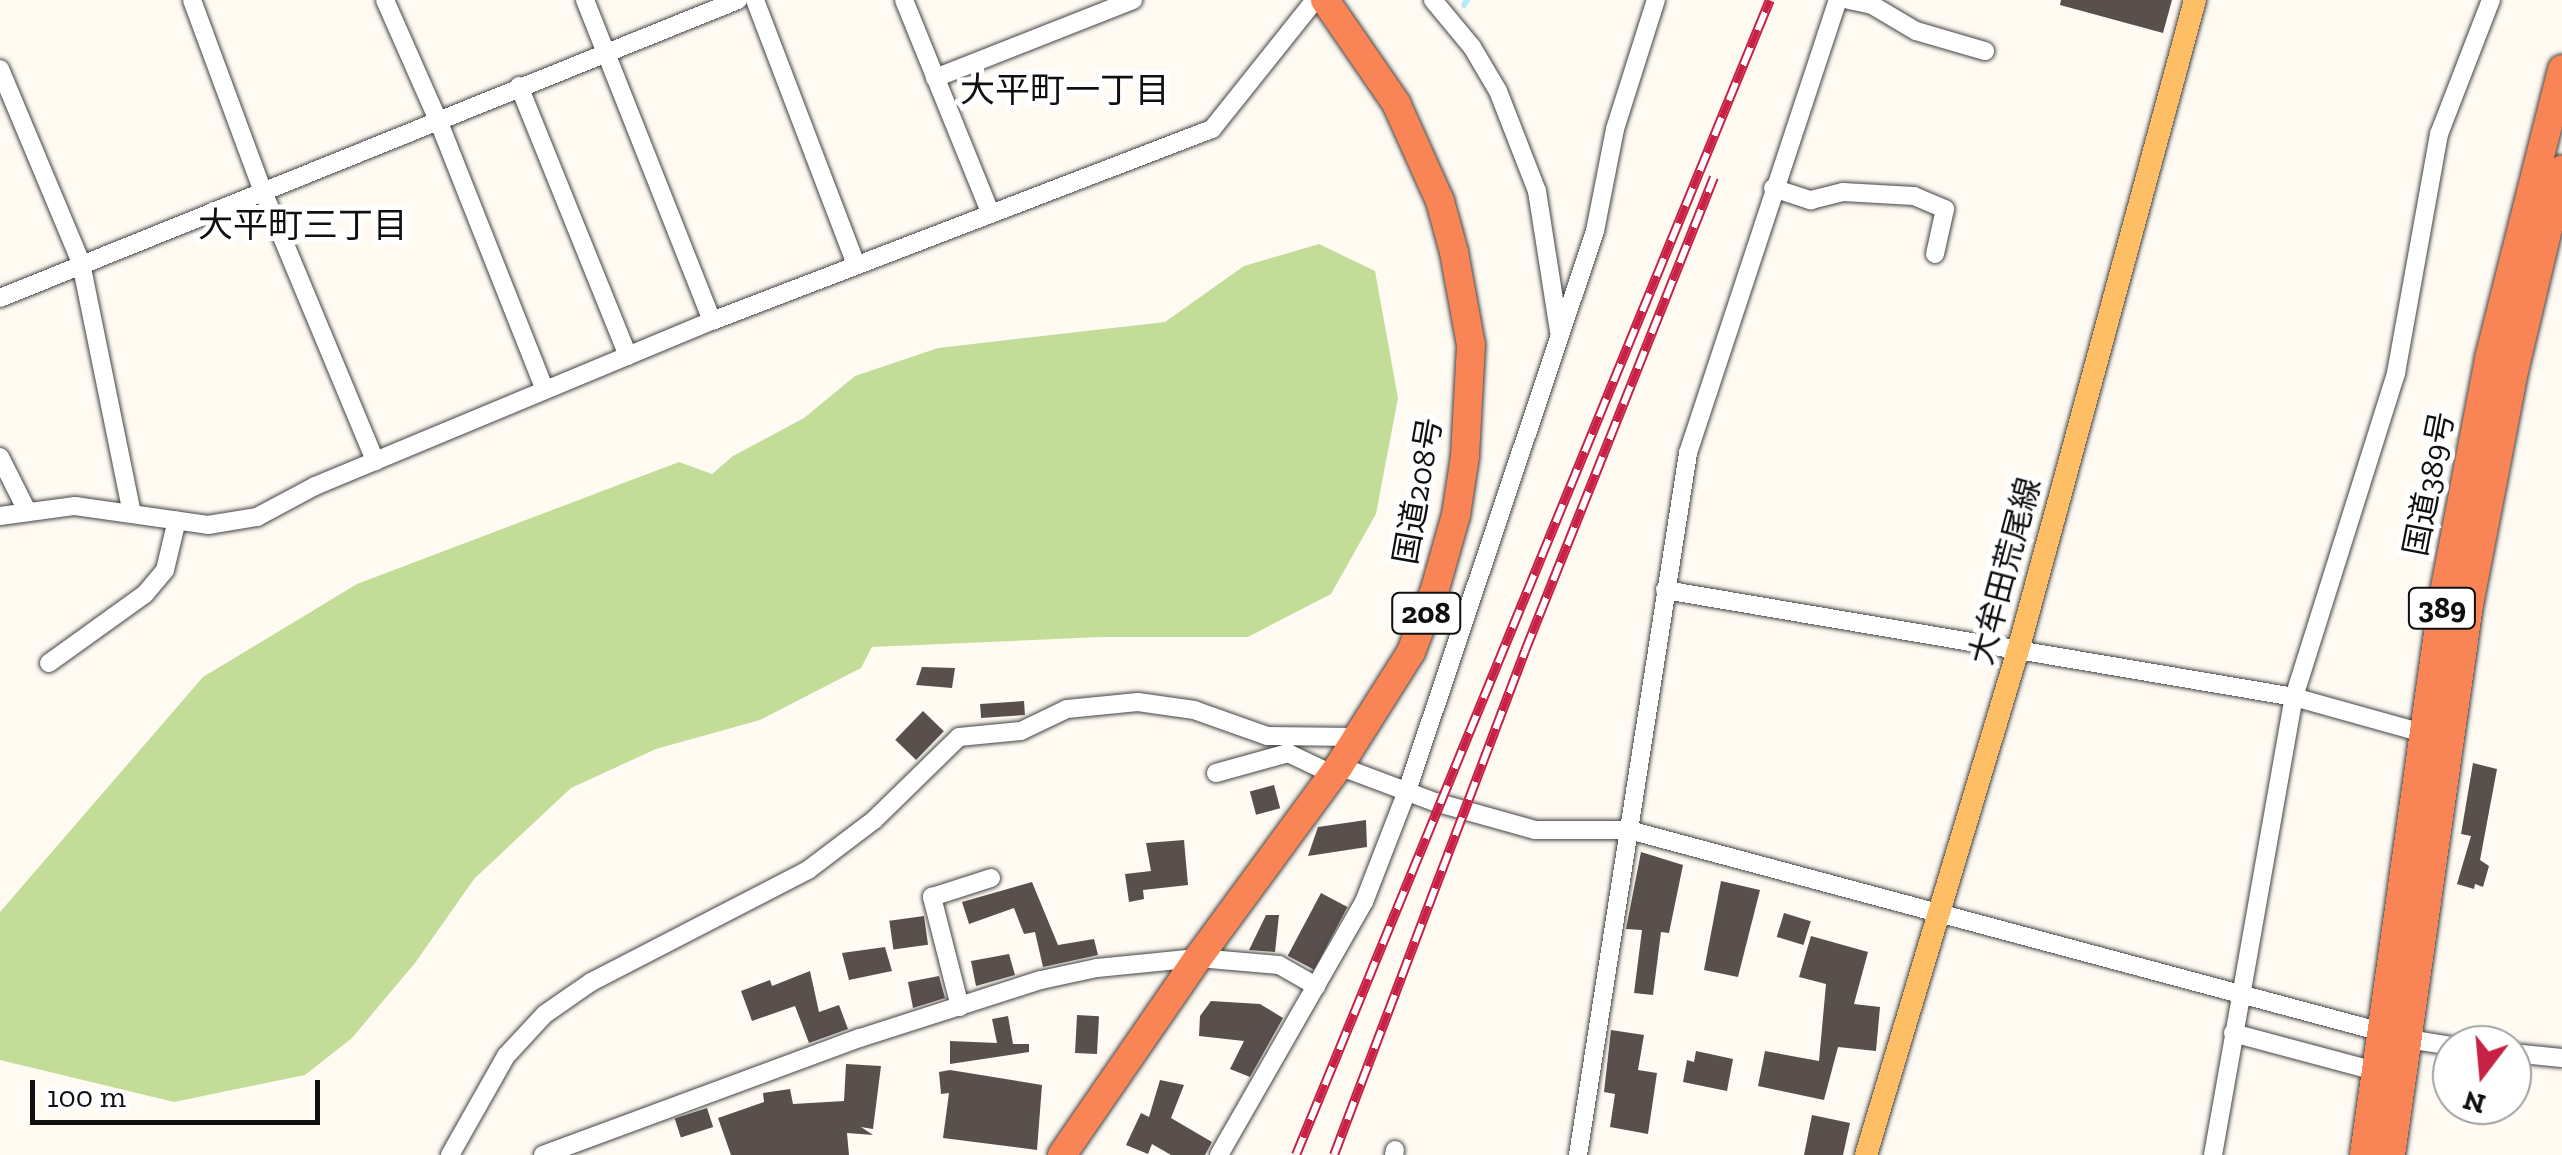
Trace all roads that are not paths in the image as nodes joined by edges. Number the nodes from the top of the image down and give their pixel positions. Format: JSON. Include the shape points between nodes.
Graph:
{"nodes":[{"id":1,"x":192,"y":0,"type":"edge"},
{"id":2,"x":385,"y":0,"type":"edge"},
{"id":3,"x":585,"y":0,"type":"edge"},
{"id":4,"x":738,"y":0,"type":"edge"},
{"id":5,"x":754,"y":0,"type":"edge"},
{"id":6,"x":904,"y":0,"type":"edge"},
{"id":7,"x":1133,"y":0,"type":"edge"},
{"id":8,"x":1433,"y":0,"type":"edge"},
{"id":9,"x":1656,"y":0,"type":"edge"},
{"id":10,"x":1838,"y":0,"type":"edge"},
{"id":11,"x":1849,"y":0,"type":"edge"},
{"id":12,"x":2195,"y":0,"type":"edge"},
{"id":13,"x":2491,"y":0,"type":"edge"},
{"id":14,"x":1311,"y":3,"type":"edge"},
{"id":15,"x":606,"y":50,"type":"junction"},
{"id":16,"x":1986,"y":52,"type":"dead end"},
{"id":17,"x":2562,"y":69,"type":"edge"},
{"id":18,"x":0,"y":70,"type":"edge"},
{"id":19,"x":935,"y":78,"type":"junction"},
{"id":20,"x":519,"y":86,"type":"junction"},
{"id":21,"x":438,"y":120,"type":"junction"},
{"id":22,"x":2562,"y":170,"type":"edge"},
{"id":23,"x":1773,"y":188,"type":"junction"},
{"id":24,"x":262,"y":189,"type":"junction"},
{"id":25,"x":990,"y":212,"type":"junction"},
{"id":26,"x":1935,"y":254,"type":"dead end"},
{"id":27,"x":82,"y":263,"type":"junction"},
{"id":28,"x":856,"y":264,"type":"junction"},
{"id":29,"x":0,"y":298,"type":"edge"},
{"id":30,"x":712,"y":321,"type":"junction"},
{"id":31,"x":1560,"y":338,"type":"junction"},
{"id":32,"x":628,"y":356,"type":"junction"},
{"id":33,"x":545,"y":390,"type":"junction"},
{"id":34,"x":0,"y":457,"type":"edge"},
{"id":35,"x":375,"y":461,"type":"junction"},
{"id":36,"x":26,"y":511,"type":"junction"},
{"id":37,"x":132,"y":513,"type":"junction"},
{"id":38,"x":0,"y":516,"type":"edge"},
{"id":39,"x":177,"y":520,"type":"junction"},
{"id":40,"x":1665,"y":590,"type":"junction"},
{"id":41,"x":2019,"y":647,"type":"junction"},
{"id":42,"x":49,"y":663,"type":"dead end"},
{"id":43,"x":2294,"y":697,"type":"junction"},
{"id":44,"x":2437,"y":736,"type":"junction"},
{"id":45,"x":1358,"y":737,"type":"junction"},
{"id":46,"x":1336,"y":770,"type":"junction"},
{"id":47,"x":1216,"y":773,"type":"dead end"},
{"id":48,"x":1406,"y":792,"type":"junction"},
{"id":49,"x":1629,"y":830,"type":"junction"},
{"id":50,"x":991,"y":878,"type":"dead end"},
{"id":51,"x":1940,"y":915,"type":"junction"},
{"id":52,"x":1198,"y":958,"type":"junction"},
{"id":53,"x":1316,"y":986,"type":"junction"},
{"id":54,"x":2241,"y":995,"type":"junction"},
{"id":55,"x":960,"y":1007,"type":"junction"},
{"id":56,"x":2233,"y":1033,"type":"junction"},
{"id":57,"x":2395,"y":1036,"type":"junction"},
{"id":58,"x":2432,"y":1042,"type":"edge"},
{"id":59,"x":2532,"y":1055,"type":"edge"},
{"id":60,"x":2562,"y":1058,"type":"edge"},
{"id":61,"x":2375,"y":1071,"type":"junction"},
{"id":62,"x":450,"y":1155,"type":"edge"},
{"id":63,"x":542,"y":1155,"type":"edge"},
{"id":64,"x":1062,"y":1155,"type":"edge"},
{"id":65,"x":1219,"y":1155,"type":"edge"},
{"id":66,"x":1578,"y":1155,"type":"edge"},
{"id":67,"x":1866,"y":1155,"type":"edge"},
{"id":68,"x":2212,"y":1155,"type":"edge"},
{"id":69,"x":2364,"y":1155,"type":"edge"},
{"id":70,"x":2391,"y":1155,"type":"edge"}],
"edges":[{"from":1,"to":24,"type":"street"},
{"from":2,"to":21,"type":"street"},
{"from":3,"to":15,"type":"street"},
{"from":4,"to":15,"type":"street"},
{"from":5,"to":28,"type":"street"},
{"from":6,"to":19,"type":"street"},
{"from":7,"to":19,"type":"street"},
{"from":8,"to":31,"type":"street","via":[[1498,91],[1537,191]]},
{"from":9,"to":31,"type":"street"},
{"from":10,"to":23,"type":"street"},
{"from":11,"to":16,"type":"street"},
{"from":12,"to":41,"type":"main road","name":"大牟田荒尾線"},
{"from":13,"to":43,"type":"street","via":[[2439,134],[2396,373]]},
{"from":14,"to":25,"type":"street","via":[[1212,128]]},
{"from":14,"to":45,"type":"highway","name":"国道208号","number":"208","via":[[1396,103],[1454,252],[1471,345],[1465,456],[1443,563],[1411,652]]},
{"from":15,"to":20,"type":"street"},
{"from":15,"to":30,"type":"street"},
{"from":17,"to":44,"type":"highway","name":"国道389号","number":"389","via":[[2490,358],[2443,598]]},
{"from":18,"to":27,"type":"street"},
{"from":19,"to":25,"type":"street"},
{"from":20,"to":21,"type":"street"},
{"from":20,"to":32,"type":"street"},
{"from":21,"to":24,"type":"street"},
{"from":21,"to":33,"type":"street"},
{"from":22,"to":44,"type":"highway","name":"国道389号","number":"389"},
{"from":23,"to":26,"type":"street","via":[[1812,200],[1843,192],[1914,196],[1945,208]]},
{"from":23,"to":40,"type":"street","via":[[1688,453]]},
{"from":24,"to":27,"type":"street"},
{"from":24,"to":35,"type":"street"},
{"from":25,"to":28,"type":"street"},
{"from":27,"to":29,"type":"street"},
{"from":27,"to":37,"type":"street"},
{"from":28,"to":30,"type":"street"},
{"from":30,"to":32,"type":"street"},
{"from":31,"to":48,"type":"street"},
{"from":32,"to":33,"type":"street"},
{"from":33,"to":35,"type":"street"},
{"from":34,"to":36,"type":"street"},
{"from":35,"to":39,"type":"street","via":[[257,517],[228,524]]},
{"from":36,"to":37,"type":"street","via":[[75,506]]},
{"from":36,"to":38,"type":"street"},
{"from":37,"to":39,"type":"street"},
{"from":39,"to":42,"type":"street","via":[[165,570],[145,594]]},
{"from":40,"to":41,"type":"street"},
{"from":40,"to":49,"type":"street"},
{"from":41,"to":43,"type":"street"},
{"from":41,"to":51,"type":"main road","name":"大牟田荒尾線"},
{"from":43,"to":44,"type":"street"},
{"from":43,"to":54,"type":"street"},
{"from":44,"to":57,"type":"highway","name":"国道389号","number":"389"},
{"from":45,"to":46,"type":"highway","name":"国道208号","number":"208"},
{"from":45,"to":62,"type":"street","via":[[1266,736],[1194,710],[1138,702],[1066,709],[1021,731],[959,737],[874,820],[808,870],[591,982],[545,1014],[506,1056]]},
{"from":46,"to":47,"type":"street","via":[[1288,753]]},
{"from":46,"to":48,"type":"street"},
{"from":46,"to":52,"type":"highway","name":"国道208号","number":"208"},
{"from":48,"to":49,"type":"street","via":[[1535,830]]},
{"from":48,"to":53,"type":"street","via":[[1364,902]]},
{"from":49,"to":51,"type":"street"},
{"from":49,"to":66,"type":"street"},
{"from":50,"to":55,"type":"street","via":[[932,896]]},
{"from":51,"to":54,"type":"street"},
{"from":51,"to":67,"type":"main road","name":"大牟田荒尾線"},
{"from":52,"to":53,"type":"street","via":[[1278,965]]},
{"from":52,"to":55,"type":"street","via":[[1097,968]]},
{"from":52,"to":64,"type":"highway","name":"国道208号","number":"208"},
{"from":53,"to":65,"type":"street"},
{"from":54,"to":56,"type":"street"},
{"from":54,"to":57,"type":"street"},
{"from":55,"to":63,"type":"street"},
{"from":56,"to":61,"type":"street"},
{"from":56,"to":68,"type":"street"},
{"from":57,"to":58,"type":"street"},
{"from":57,"to":61,"type":"highway","name":"国道389号","number":"389"},
{"from":57,"to":70,"type":"highway","name":"国道389号","number":"389"},
{"from":59,"to":60,"type":"street"},
{"from":61,"to":69,"type":"highway","name":"国道389号","number":"389"}]}
